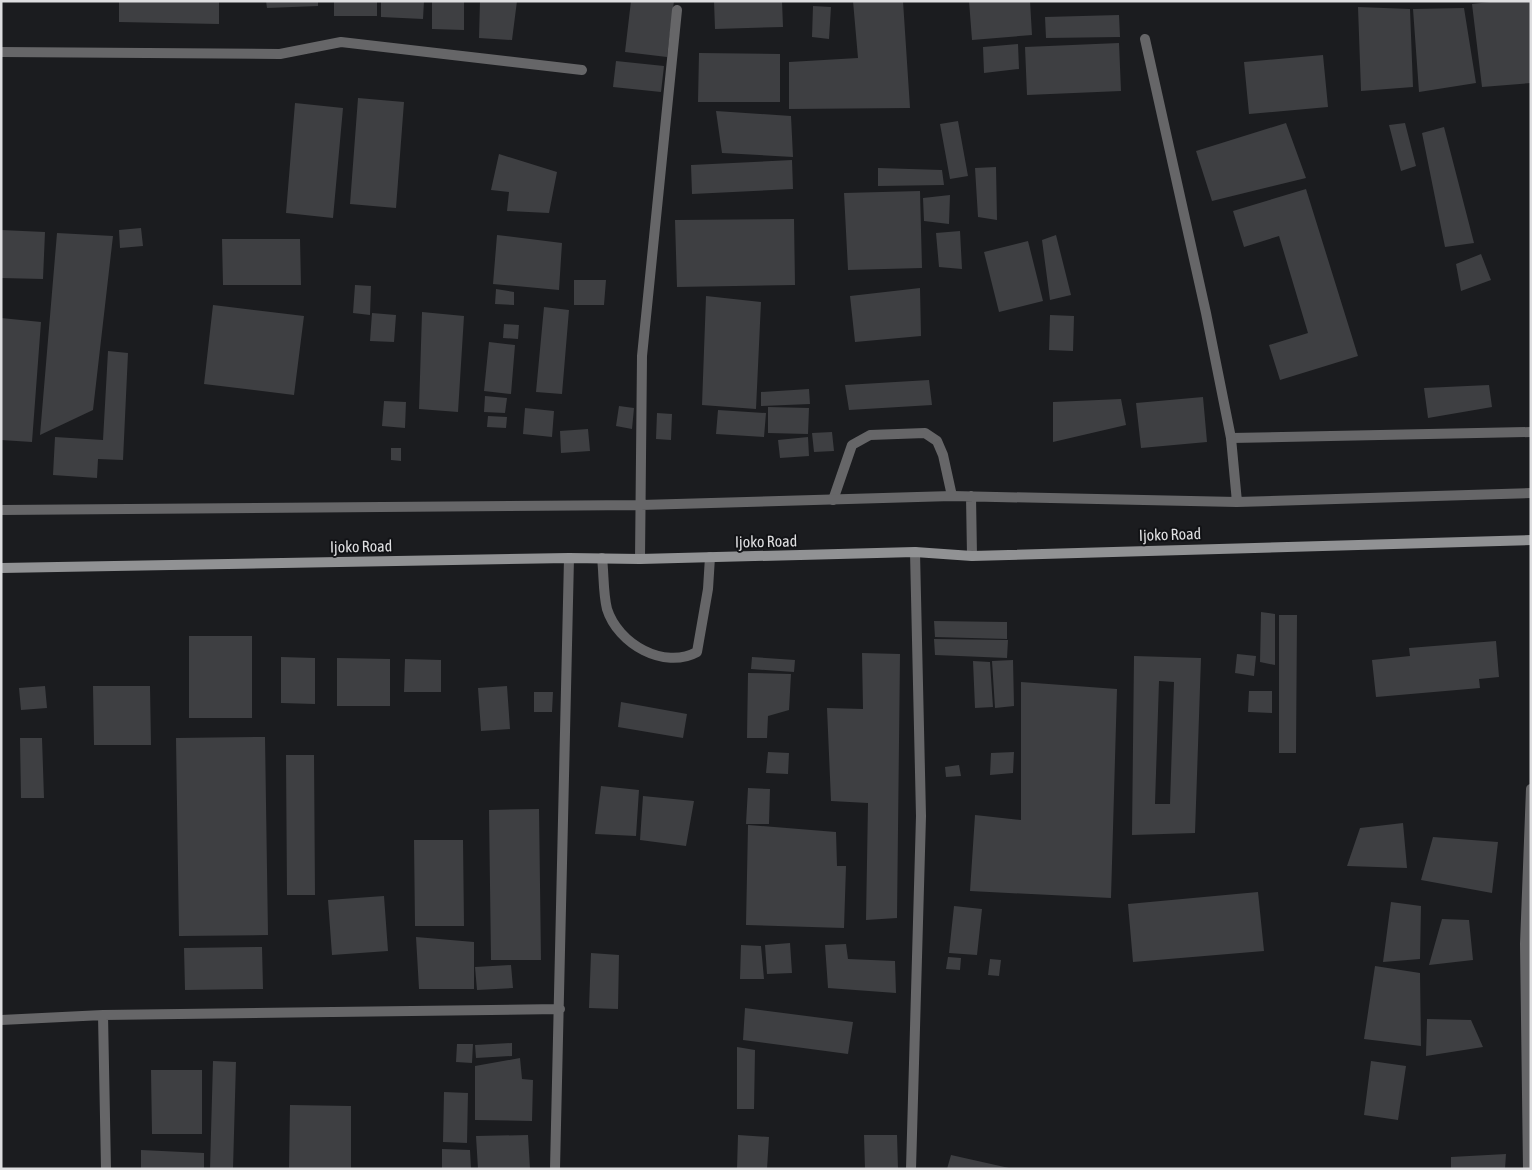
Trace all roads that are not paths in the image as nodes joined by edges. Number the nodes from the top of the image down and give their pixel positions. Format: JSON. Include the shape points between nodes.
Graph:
{"nodes":[{"id":1,"x":676,"y":10,"type":"dead end"},
{"id":2,"x":1146,"y":39,"type":"dead end"},
{"id":3,"x":1,"y":52,"type":"edge"},
{"id":4,"x":582,"y":70,"type":"dead end"},
{"id":5,"x":1531,"y":432,"type":"edge"},
{"id":6,"x":1231,"y":438,"type":"junction"},
{"id":7,"x":1531,"y":493,"type":"edge"},
{"id":8,"x":952,"y":496,"type":"junction"},
{"id":9,"x":971,"y":496,"type":"junction"},
{"id":10,"x":833,"y":500,"type":"junction"},
{"id":11,"x":1237,"y":502,"type":"junction"},
{"id":12,"x":641,"y":506,"type":"junction"},
{"id":13,"x":1,"y":510,"type":"edge"},
{"id":14,"x":1531,"y":540,"type":"edge"},
{"id":15,"x":915,"y":552,"type":"junction"},
{"id":16,"x":972,"y":556,"type":"junction"},
{"id":17,"x":710,"y":557,"type":"junction"},
{"id":18,"x":569,"y":558,"type":"junction"},
{"id":19,"x":602,"y":558,"type":"junction"},
{"id":20,"x":640,"y":559,"type":"junction"},
{"id":21,"x":1,"y":568,"type":"edge"},
{"id":22,"x":1531,"y":789,"type":"edge"},
{"id":23,"x":560,"y":1009,"type":"junction"},
{"id":24,"x":103,"y":1015,"type":"junction"},
{"id":25,"x":1,"y":1020,"type":"edge"},
{"id":26,"x":106,"y":1169,"type":"edge"},
{"id":27,"x":555,"y":1169,"type":"edge"},
{"id":28,"x":911,"y":1169,"type":"edge"},
{"id":29,"x":1528,"y":1169,"type":"edge"}],
"edges":[{"from":1,"to":12,"type":"street","via":[[642,356]]},
{"from":2,"to":6,"type":"street"},
{"from":3,"to":4,"type":"street","via":[[280,54],[340,42]]},
{"from":5,"to":6,"type":"street"},
{"from":6,"to":11,"type":"street"},
{"from":7,"to":11,"type":"street"},
{"from":8,"to":9,"type":"street"},
{"from":8,"to":10,"type":"street"},
{"from":8,"to":10,"type":"street","via":[[943,455],[937,441],[925,433],[870,435],[852,445]]},
{"from":9,"to":11,"type":"street"},
{"from":9,"to":16,"type":"street"},
{"from":10,"to":12,"type":"street"},
{"from":12,"to":13,"type":"street"},
{"from":12,"to":20,"type":"street"},
{"from":14,"to":16,"type":"main road","name":"Ijoko Road"},
{"from":15,"to":16,"type":"main road","name":"Ijoko Road"},
{"from":15,"to":17,"type":"main road","name":"Ijoko Road"},
{"from":15,"to":28,"type":"street","via":[[921,816]]},
{"from":17,"to":19,"type":"street","via":[[697,652],[687,658],[656,656],[624,638],[607,609]]},
{"from":17,"to":20,"type":"main road","name":"Ijoko Road"},
{"from":18,"to":19,"type":"main road","name":"Ijoko Road"},
{"from":18,"to":21,"type":"main road","name":"Ijoko Road"},
{"from":18,"to":23,"type":"street"},
{"from":19,"to":20,"type":"main road","name":"Ijoko Road"},
{"from":22,"to":29,"type":"street","via":[[1525,944]]},
{"from":23,"to":24,"type":"street"},
{"from":23,"to":27,"type":"street"},
{"from":24,"to":25,"type":"street"},
{"from":24,"to":26,"type":"street"}]}
